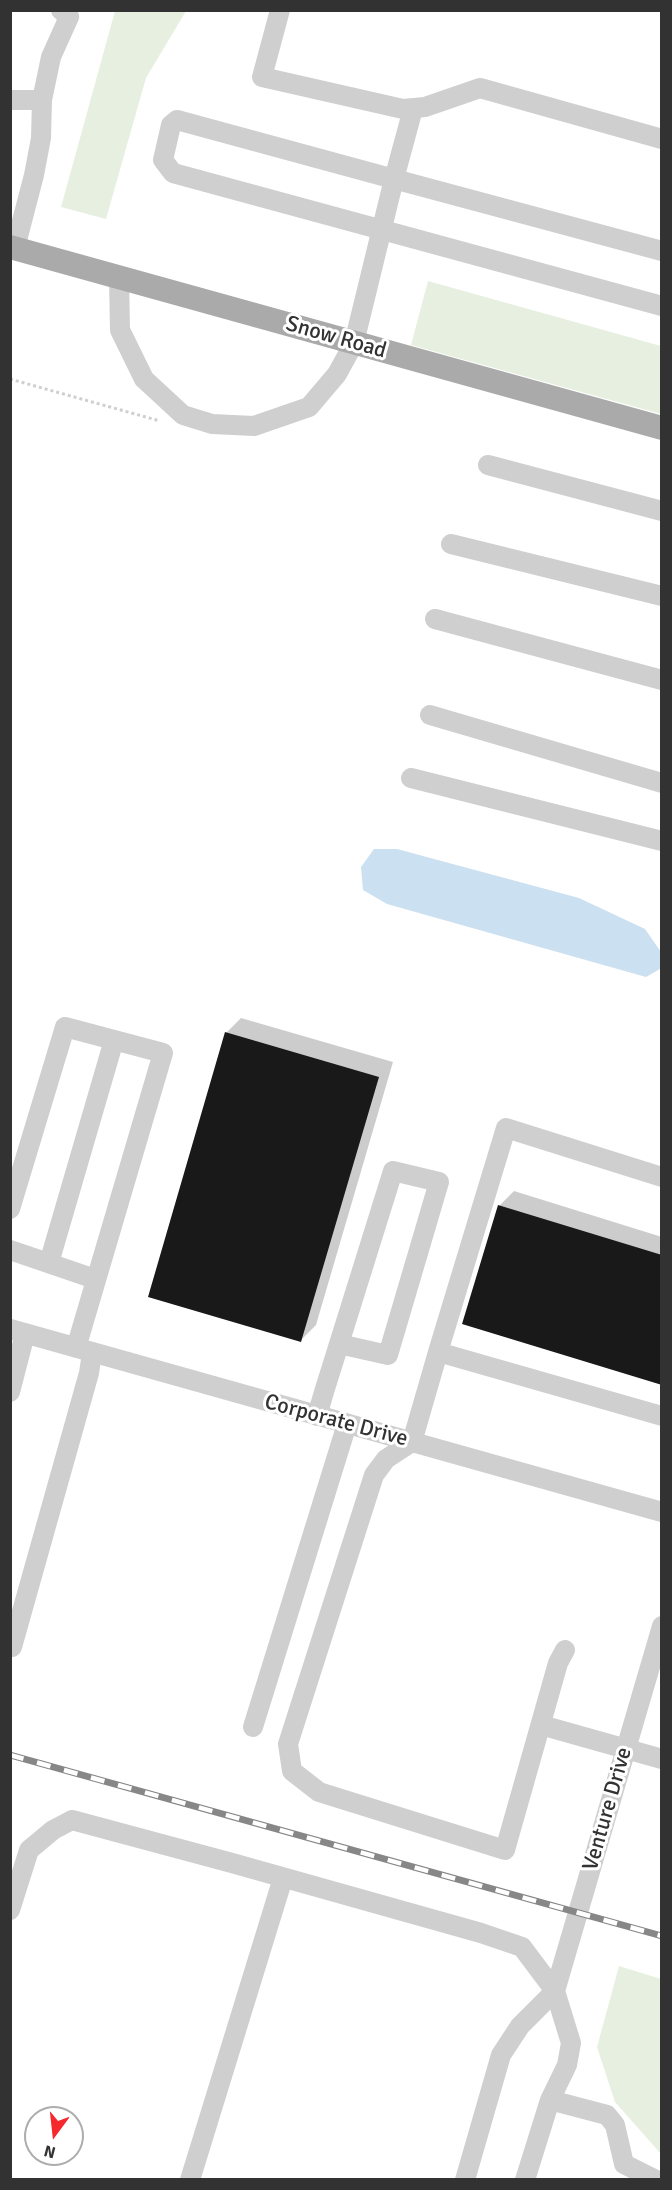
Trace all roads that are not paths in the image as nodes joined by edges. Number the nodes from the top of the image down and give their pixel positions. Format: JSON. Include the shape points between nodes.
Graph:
{"nodes":[{"id":1,"x":280,"y":10,"type":"edge"},
{"id":2,"x":67,"y":13,"type":"edge"},
{"id":3,"x":10,"y":100,"type":"edge"},
{"id":4,"x":42,"y":100,"type":"junction"},
{"id":5,"x":413,"y":109,"type":"junction"},
{"id":6,"x":662,"y":139,"type":"edge"},
{"id":7,"x":394,"y":179,"type":"junction"},
{"id":8,"x":383,"y":231,"type":"junction"},
{"id":9,"x":13,"y":247,"type":"edge"},
{"id":10,"x":662,"y":251,"type":"edge"},
{"id":11,"x":119,"y":277,"type":"junction"},
{"id":12,"x":662,"y":306,"type":"edge"},
{"id":13,"x":354,"y":343,"type":"junction"},
{"id":14,"x":662,"y":428,"type":"edge"},
{"id":15,"x":488,"y":465,"type":"dead end"},
{"id":16,"x":662,"y":511,"type":"edge"},
{"id":17,"x":451,"y":544,"type":"dead end"},
{"id":18,"x":662,"y":596,"type":"edge"},
{"id":19,"x":435,"y":619,"type":"dead end"},
{"id":20,"x":662,"y":680,"type":"edge"},
{"id":21,"x":430,"y":715,"type":"dead end"},
{"id":22,"x":411,"y":778,"type":"dead end"},
{"id":23,"x":662,"y":783,"type":"edge"},
{"id":24,"x":662,"y":841,"type":"edge"},
{"id":25,"x":114,"y":1040,"type":"junction"},
{"id":26,"x":662,"y":1177,"type":"edge"},
{"id":27,"x":10,"y":1209,"type":"edge"},
{"id":28,"x":10,"y":1250,"type":"edge"},
{"id":29,"x":49,"y":1263,"type":"junction"},
{"id":30,"x":95,"y":1279,"type":"junction"},
{"id":31,"x":18,"y":1331,"type":"edge"},
{"id":32,"x":339,"y":1344,"type":"junction"},
{"id":33,"x":84,"y":1350,"type":"junction"},
{"id":34,"x":438,"y":1352,"type":"junction"},
{"id":35,"x":10,"y":1392,"type":"edge"},
{"id":36,"x":317,"y":1416,"type":"junction"},
{"id":37,"x":662,"y":1416,"type":"edge"},
{"id":38,"x":347,"y":1424,"type":"junction"},
{"id":39,"x":412,"y":1442,"type":"junction"},
{"id":40,"x":662,"y":1512,"type":"edge"},
{"id":41,"x":662,"y":1626,"type":"edge"},
{"id":42,"x":12,"y":1647,"type":"dead end"},
{"id":43,"x":565,"y":1650,"type":"dead end"},
{"id":44,"x":541,"y":1725,"type":"junction"},
{"id":45,"x":253,"y":1727,"type":"dead end"},
{"id":46,"x":626,"y":1749,"type":"junction"},
{"id":47,"x":662,"y":1759,"type":"edge"},
{"id":48,"x":18,"y":1858,"type":"edge"},
{"id":49,"x":283,"y":1878,"type":"junction"},
{"id":50,"x":10,"y":1910,"type":"edge"},
{"id":51,"x":555,"y":1991,"type":"junction"},
{"id":52,"x":550,"y":2100,"type":"junction"},
{"id":53,"x":190,"y":2180,"type":"edge"},
{"id":54,"x":465,"y":2180,"type":"edge"},
{"id":55,"x":525,"y":2180,"type":"edge"},
{"id":56,"x":656,"y":2180,"type":"edge"}],
"edges":[{"from":1,"to":5,"type":"street","via":[[262,77],[394,109]]},
{"from":2,"to":4,"type":"street","via":[[51,57]]},
{"from":3,"to":4,"type":"street"},
{"from":4,"to":9,"type":"street","via":[[36,166]]},
{"from":5,"to":6,"type":"street","via":[[480,88]]},
{"from":5,"to":7,"type":"street"},
{"from":7,"to":8,"type":"street"},
{"from":7,"to":8,"type":"street","via":[[177,120],[171,125],[163,160],[172,173]]},
{"from":7,"to":10,"type":"street"},
{"from":8,"to":12,"type":"street"},
{"from":8,"to":13,"type":"street"},
{"from":9,"to":11,"type":"main road","name":"Snow Road"},
{"from":11,"to":13,"type":"main road","name":"Snow Road"},
{"from":11,"to":13,"type":"street","via":[[120,330],[144,378],[183,415],[212,424],[254,426],[309,407],[337,374]]},
{"from":13,"to":14,"type":"main road","name":"Snow Road"},
{"from":15,"to":16,"type":"street"},
{"from":17,"to":18,"type":"street"},
{"from":19,"to":20,"type":"street"},
{"from":21,"to":23,"type":"street"},
{"from":22,"to":24,"type":"street"},
{"from":25,"to":27,"type":"street","via":[[65,1027]]},
{"from":25,"to":29,"type":"street"},
{"from":25,"to":30,"type":"street","via":[[163,1053]]},
{"from":26,"to":34,"type":"street","via":[[506,1128]]},
{"from":28,"to":29,"type":"street"},
{"from":29,"to":30,"type":"street"},
{"from":30,"to":33,"type":"street"},
{"from":31,"to":33,"type":"street","name":"Corporate Drive"},
{"from":31,"to":35,"type":"street"},
{"from":32,"to":32,"type":"street","via":[[393,1170],[439,1182],[388,1355]]},
{"from":32,"to":36,"type":"street"},
{"from":33,"to":36,"type":"street","name":"Corporate Drive"},
{"from":33,"to":42,"type":"street","via":[[90,1373]]},
{"from":34,"to":37,"type":"street"},
{"from":34,"to":39,"type":"street"},
{"from":36,"to":38,"type":"street","name":"Corporate Drive"},
{"from":38,"to":39,"type":"street","name":"Corporate Drive"},
{"from":38,"to":45,"type":"street"},
{"from":39,"to":40,"type":"street","name":"Corporate Drive"},
{"from":39,"to":44,"type":"street","via":[[386,1459],[374,1475],[288,1744],[292,1771],[319,1792],[505,1850]]},
{"from":41,"to":46,"type":"street","name":"Venture Drive"},
{"from":43,"to":44,"type":"street","via":[[558,1662]]},
{"from":44,"to":46,"type":"street"},
{"from":46,"to":47,"type":"street"},
{"from":46,"to":51,"type":"street","name":"Venture Drive"},
{"from":48,"to":49,"type":"street","via":[[72,1820]]},
{"from":48,"to":50,"type":"street"},
{"from":49,"to":51,"type":"street","via":[[522,1947]]},
{"from":49,"to":53,"type":"street"},
{"from":51,"to":52,"type":"street","via":[[571,2043],[567,2065]]},
{"from":51,"to":54,"type":"street","via":[[520,2026],[501,2055]]},
{"from":52,"to":55,"type":"street"},
{"from":52,"to":56,"type":"street","via":[[606,2115],[615,2125],[624,2164]]}]}
